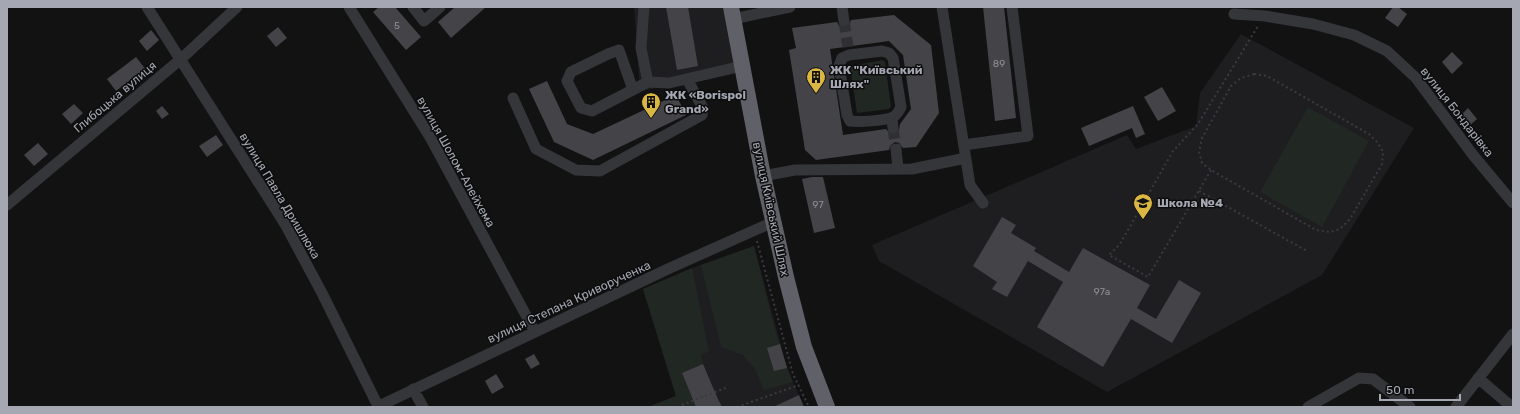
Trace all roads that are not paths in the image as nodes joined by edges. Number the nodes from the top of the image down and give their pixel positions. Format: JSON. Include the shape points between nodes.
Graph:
{"nodes":[{"id":1,"x":147,"y":7,"type":"edge"},
{"id":2,"x":237,"y":7,"type":"edge"},
{"id":3,"x":350,"y":7,"type":"edge"},
{"id":4,"x":413,"y":7,"type":"edge"},
{"id":5,"x":440,"y":7,"type":"edge"},
{"id":6,"x":644,"y":7,"type":"edge"},
{"id":7,"x":790,"y":7,"type":"edge"},
{"id":8,"x":842,"y":7,"type":"edge"},
{"id":9,"x":942,"y":7,"type":"edge"},
{"id":10,"x":1012,"y":7,"type":"edge"},
{"id":11,"x":732,"y":13,"type":"edge"},
{"id":12,"x":1234,"y":14,"type":"dead end"},
{"id":13,"x":844,"y":21,"type":"tunnel mouth"},
{"id":14,"x":181,"y":59,"type":"junction"},
{"id":15,"x":742,"y":66,"type":"junction"},
{"id":16,"x":686,"y":79,"type":"junction"},
{"id":17,"x":648,"y":82,"type":"junction"},
{"id":18,"x":633,"y":90,"type":"junction"},
{"id":19,"x":513,"y":98,"type":"dead end"},
{"id":20,"x":893,"y":123,"type":"joint"},
{"id":21,"x":964,"y":145,"type":"junction"},
{"id":22,"x":896,"y":149,"type":"tunnel mouth"},
{"id":23,"x":966,"y":158,"type":"junction"},
{"id":24,"x":898,"y":169,"type":"junction"},
{"id":25,"x":763,"y":176,"type":"junction"},
{"id":26,"x":983,"y":203,"type":"dead end"},
{"id":27,"x":1513,"y":203,"type":"edge"},
{"id":28,"x":7,"y":205,"type":"edge"},
{"id":29,"x":773,"y":222,"type":"junction"},
{"id":30,"x":535,"y":332,"type":"junction"},
{"id":31,"x":1513,"y":334,"type":"edge"},
{"id":32,"x":1478,"y":378,"type":"junction"},
{"id":33,"x":413,"y":389,"type":"junction"},
{"id":34,"x":378,"y":406,"type":"edge"},
{"id":35,"x":423,"y":407,"type":"edge"},
{"id":36,"x":827,"y":407,"type":"edge"},
{"id":37,"x":1308,"y":407,"type":"edge"},
{"id":38,"x":1410,"y":407,"type":"edge"},
{"id":39,"x":1456,"y":407,"type":"edge"},
{"id":40,"x":1512,"y":407,"type":"edge"}],
"edges":[{"from":1,"to":14,"type":"street","name":"вулиця Павла Дришлюка"},
{"from":2,"to":14,"type":"street","name":"Глибоцька вулиця"},
{"from":3,"to":30,"type":"street","name":"вулиця Шолом-Алейхема","via":[[430,137]]},
{"from":4,"to":5,"type":"street","via":[[424,21]]},
{"from":6,"to":17,"type":"street","via":[[641,48]]},
{"from":7,"to":11,"type":"street"},
{"from":8,"to":13,"type":"street"},
{"from":9,"to":21,"type":"street"},
{"from":10,"to":21,"type":"street","via":[[1028,136]]},
{"from":11,"to":15,"type":"highway","name":"вулиця Київський Шлях"},
{"from":12,"to":27,"type":"street","name":"вулиця Бондарівка","via":[[1313,24],[1354,34],[1387,51],[1416,78],[1473,155]]},
{"from":14,"to":28,"type":"street","name":"Глибоцька вулиця"},
{"from":14,"to":34,"type":"street","name":"вулиця Павла Дришлюка","via":[[285,224]]},
{"from":15,"to":16,"type":"street"},
{"from":15,"to":25,"type":"highway","name":"вулиця Київський Шлях"},
{"from":16,"to":17,"type":"street","via":[[669,83]]},
{"from":16,"to":19,"type":"street","via":[[703,108],[702,116],[600,171],[576,170],[536,149]]},
{"from":17,"to":18,"type":"street"},
{"from":18,"to":18,"type":"street","via":[[592,111],[581,108],[567,81],[571,72],[619,50]]},
{"from":20,"to":20,"type":"street","via":[[901,107],[893,58],[882,50],[849,51],[839,66],[850,121]]},
{"from":21,"to":23,"type":"street"},
{"from":22,"to":24,"type":"street"},
{"from":23,"to":24,"type":"street","via":[[912,169]]},
{"from":23,"to":26,"type":"street","via":[[970,185]]},
{"from":24,"to":25,"type":"street","via":[[795,170]]},
{"from":25,"to":29,"type":"highway","name":"вулиця Київський Шлях"},
{"from":29,"to":30,"type":"street","name":"вулиця Степана Криворученка"},
{"from":29,"to":36,"type":"highway","name":"вулиця Київський Шлях","via":[[804,347]]},
{"from":30,"to":33,"type":"street","name":"вулиця Степана Криворученка"},
{"from":31,"to":32,"type":"street"},
{"from":32,"to":39,"type":"street"},
{"from":32,"to":40,"type":"street"},
{"from":33,"to":34,"type":"street","name":"вулиця Степана Криворученка"},
{"from":33,"to":35,"type":"street"},
{"from":37,"to":38,"type":"street","via":[[1359,378],[1373,379]]}]}
